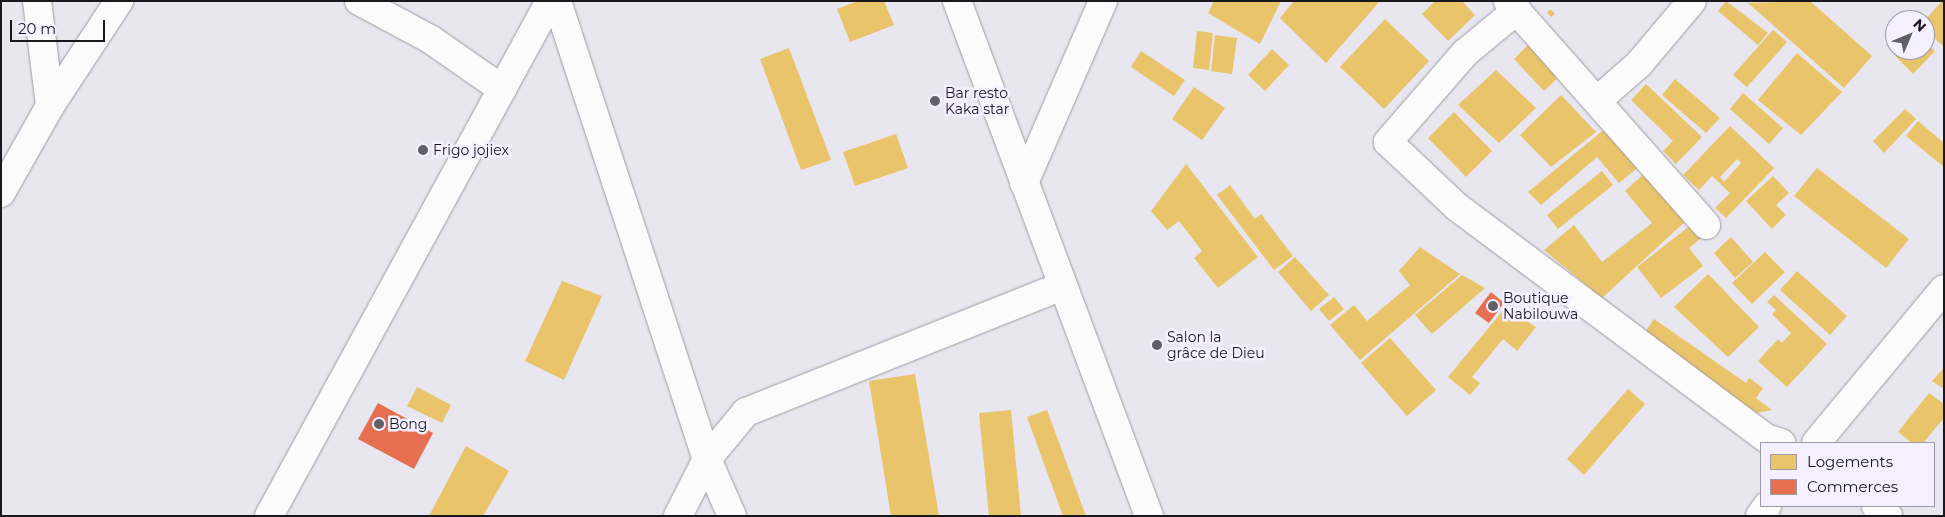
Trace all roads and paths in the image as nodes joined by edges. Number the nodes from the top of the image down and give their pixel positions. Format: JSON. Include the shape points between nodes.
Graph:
{"nodes":[{"id":1,"x":37,"y":1,"type":"edge"},
{"id":2,"x":119,"y":1,"type":"edge"},
{"id":3,"x":359,"y":1,"type":"edge"},
{"id":4,"x":550,"y":1,"type":"edge"},
{"id":5,"x":556,"y":1,"type":"edge"},
{"id":6,"x":957,"y":1,"type":"edge"},
{"id":7,"x":1102,"y":1,"type":"edge"},
{"id":8,"x":1692,"y":1,"type":"edge"},
{"id":9,"x":1513,"y":6,"type":"edge"},
{"id":10,"x":502,"y":89,"type":"junction"},
{"id":11,"x":1598,"y":100,"type":"junction"},
{"id":12,"x":50,"y":106,"type":"junction"},
{"id":13,"x":1024,"y":183,"type":"junction"},
{"id":14,"x":1,"y":193,"type":"edge"},
{"id":15,"x":1706,"y":226,"type":"dead end"},
{"id":16,"x":1062,"y":286,"type":"junction"},
{"id":17,"x":1944,"y":289,"type":"edge"},
{"id":18,"x":1777,"y":442,"type":"edge"},
{"id":19,"x":1817,"y":442,"type":"edge"},
{"id":20,"x":707,"y":459,"type":"junction"},
{"id":21,"x":1877,"y":507,"type":"edge"},
{"id":22,"x":268,"y":516,"type":"edge"},
{"id":23,"x":678,"y":516,"type":"edge"},
{"id":24,"x":732,"y":516,"type":"edge"},
{"id":25,"x":1149,"y":516,"type":"edge"},
{"id":26,"x":1888,"y":516,"type":"edge"}],
"edges":[{"from":1,"to":12,"type":"street"},
{"from":2,"to":12,"type":"street"},
{"from":3,"to":10,"type":"street","via":[[430,40]]},
{"from":4,"to":10,"type":"street"},
{"from":5,"to":20,"type":"street"},
{"from":6,"to":13,"type":"street"},
{"from":7,"to":13,"type":"street"},
{"from":8,"to":11,"type":"street","via":[[1639,64]]},
{"from":9,"to":11,"type":"street"},
{"from":9,"to":18,"type":"street","via":[[1465,53],[1388,142],[1457,208],[1766,438]]},
{"from":10,"to":22,"type":"street"},
{"from":11,"to":15,"type":"street"},
{"from":12,"to":14,"type":"street"},
{"from":13,"to":16,"type":"street"},
{"from":16,"to":20,"type":"street","via":[[746,412]]},
{"from":16,"to":25,"type":"street"},
{"from":17,"to":19,"type":"street"},
{"from":20,"to":23,"type":"street"},
{"from":20,"to":24,"type":"street"},
{"from":21,"to":26,"type":"street"}]}
